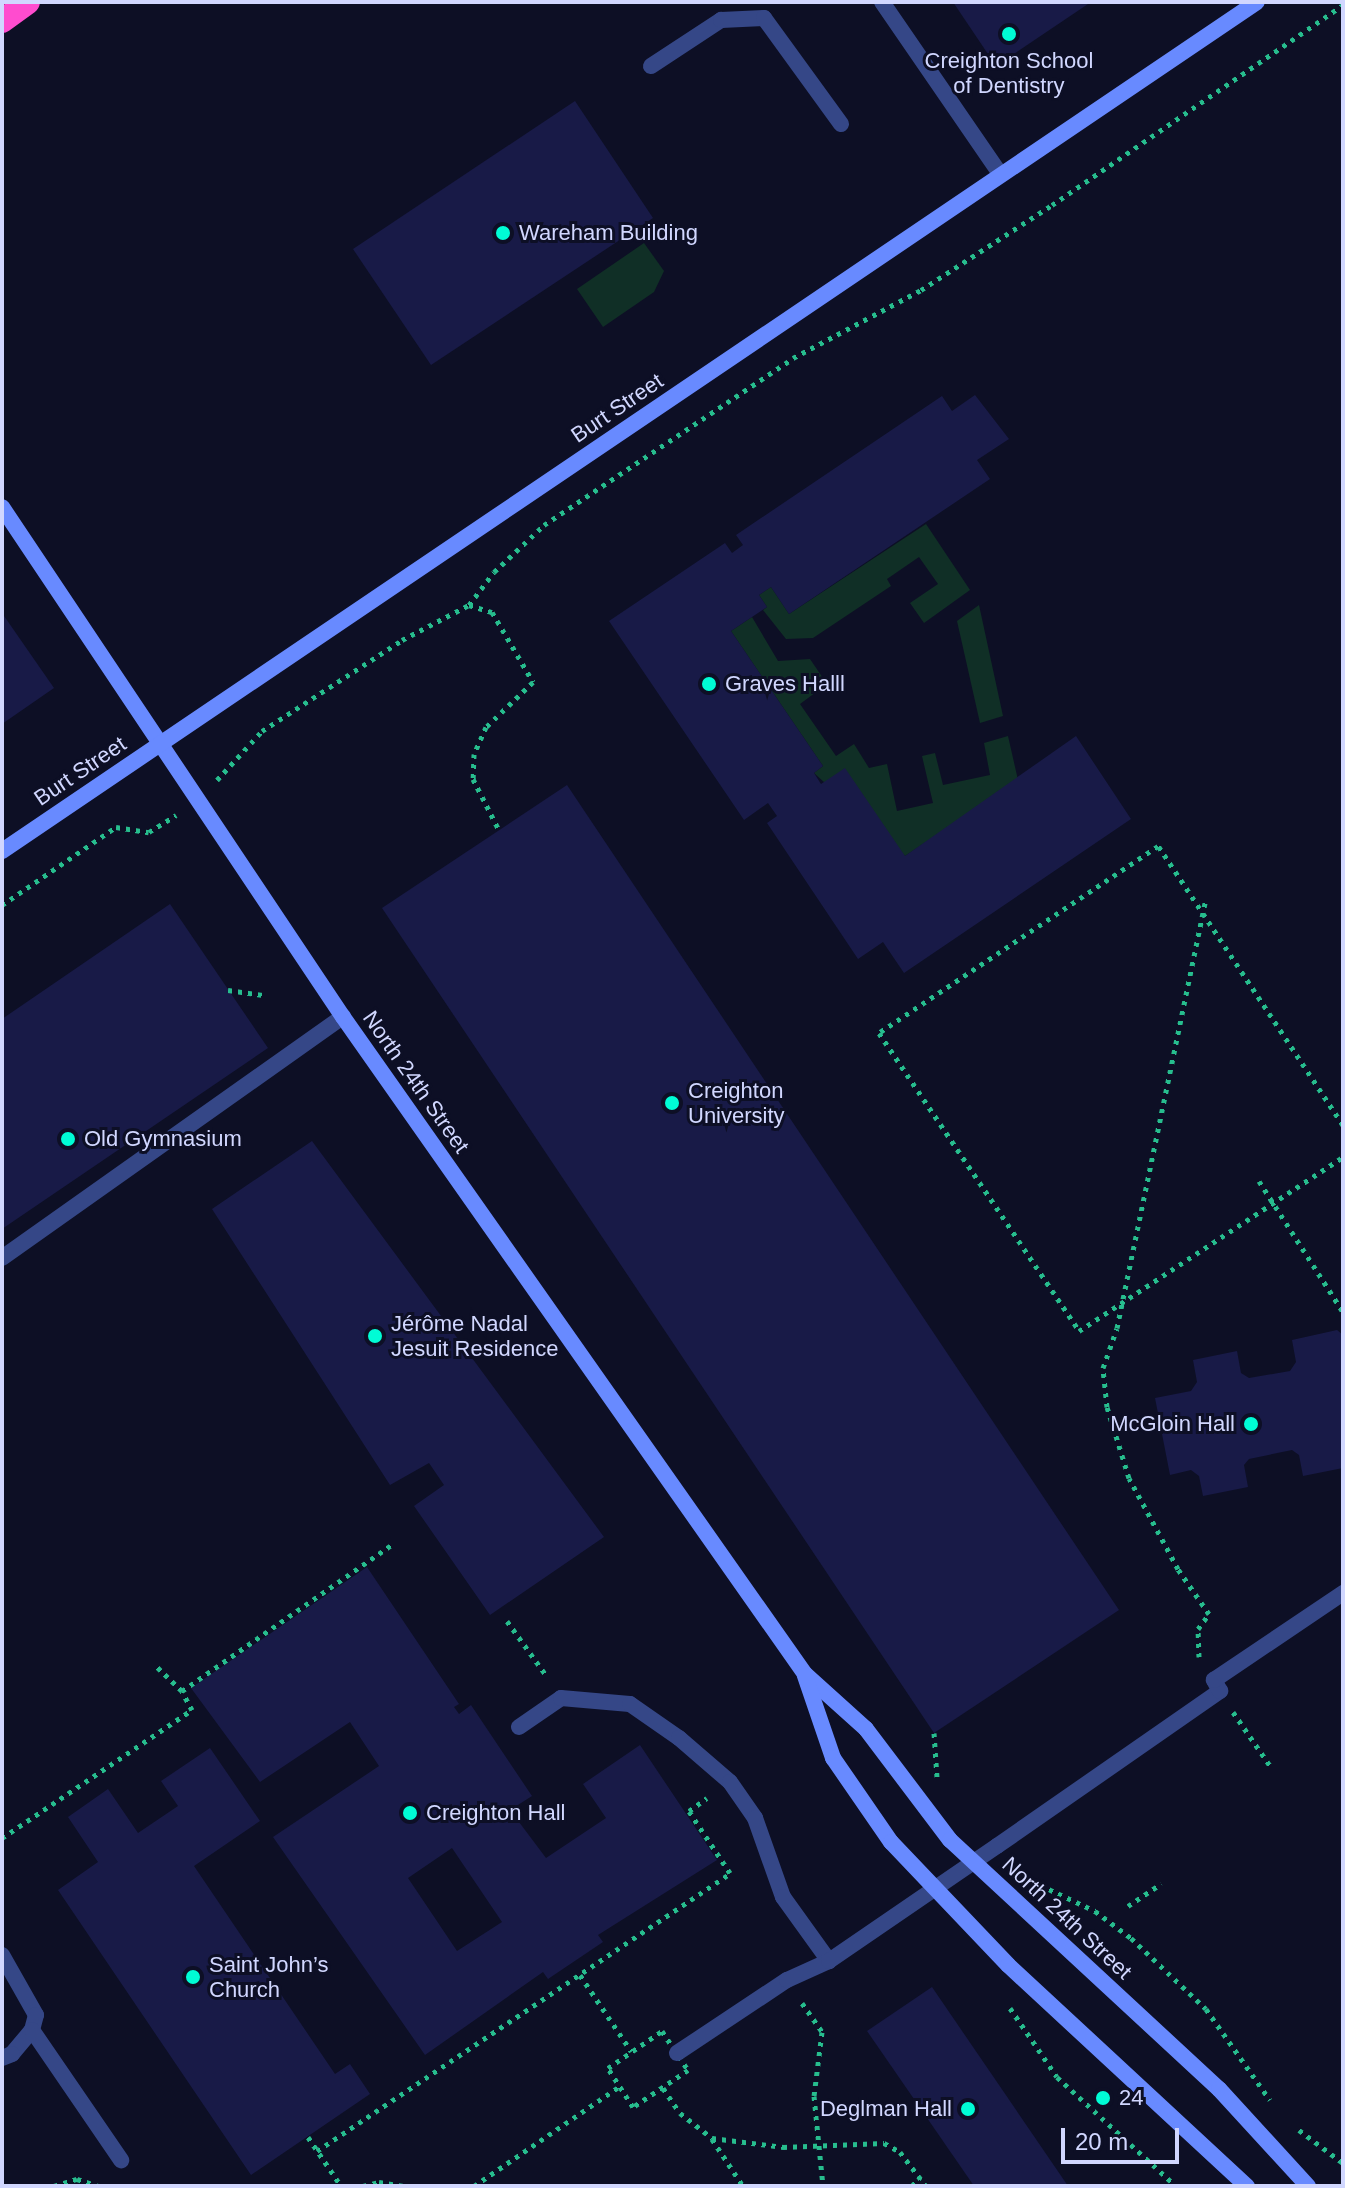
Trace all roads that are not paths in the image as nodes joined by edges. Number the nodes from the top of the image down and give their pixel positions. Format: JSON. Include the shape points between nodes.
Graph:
{"nodes":[{"id":1,"x":28,"y":2,"type":"edge"},
{"id":2,"x":882,"y":2,"type":"edge"},
{"id":3,"x":1257,"y":2,"type":"edge"},
{"id":4,"x":2,"y":21,"type":"edge"},
{"id":5,"x":651,"y":66,"type":"dead end"},
{"id":6,"x":841,"y":124,"type":"dead end"},
{"id":7,"x":1000,"y":174,"type":"junction"},
{"id":8,"x":2,"y":507,"type":"edge"},
{"id":9,"x":160,"y":744,"type":"junction"},
{"id":10,"x":2,"y":851,"type":"edge"},
{"id":11,"x":343,"y":1017,"type":"junction"},
{"id":12,"x":2,"y":1258,"type":"edge"},
{"id":13,"x":1343,"y":1593,"type":"edge"},
{"id":14,"x":805,"y":1674,"type":"junction"},
{"id":15,"x":519,"y":1727,"type":"dead end"},
{"id":16,"x":975,"y":1862,"type":"junction"},
{"id":17,"x":934,"y":1889,"type":"junction"},
{"id":18,"x":2,"y":1955,"type":"edge"},
{"id":19,"x":829,"y":1961,"type":"junction"},
{"id":20,"x":32,"y":2030,"type":"junction"},
{"id":21,"x":677,"y":2053,"type":"road end"},
{"id":22,"x":2,"y":2058,"type":"edge"},
{"id":23,"x":121,"y":2160,"type":"dead end"},
{"id":24,"x":1247,"y":2186,"type":"edge"},
{"id":25,"x":1308,"y":2186,"type":"edge"}],
"edges":[{"from":1,"to":4,"type":"highway"},
{"from":2,"to":7,"type":"street"},
{"from":3,"to":7,"type":"main road","name":"Burt Street"},
{"from":5,"to":6,"type":"street","via":[[721,20],[764,18]]},
{"from":7,"to":9,"type":"main road","name":"Burt Street"},
{"from":8,"to":9,"type":"main road","name":"North 24th Street"},
{"from":9,"to":10,"type":"main road","name":"Burt Street"},
{"from":9,"to":11,"type":"main road","name":"North 24th Street"},
{"from":11,"to":12,"type":"street"},
{"from":11,"to":14,"type":"main road","name":"North 24th Street"},
{"from":13,"to":16,"type":"street"},
{"from":14,"to":16,"type":"main road","name":"North 24th Street","via":[[866,1729],[930,1818]]},
{"from":14,"to":17,"type":"main road","name":"North 24th Street","via":[[833,1758],[891,1842]]},
{"from":15,"to":19,"type":"street","via":[[561,1698],[630,1704],[730,1782],[755,1818],[783,1897]]},
{"from":16,"to":17,"type":"street"},
{"from":16,"to":25,"type":"main road","name":"North 24th Street","via":[[1219,2089]]},
{"from":17,"to":19,"type":"street"},
{"from":17,"to":24,"type":"main road","name":"North 24th Street","via":[[1008,1965]]},
{"from":18,"to":20,"type":"street","via":[[31,1999],[36,2015]]},
{"from":19,"to":21,"type":"street","via":[[787,1980]]},
{"from":20,"to":22,"type":"street"},
{"from":20,"to":23,"type":"street"}]}
